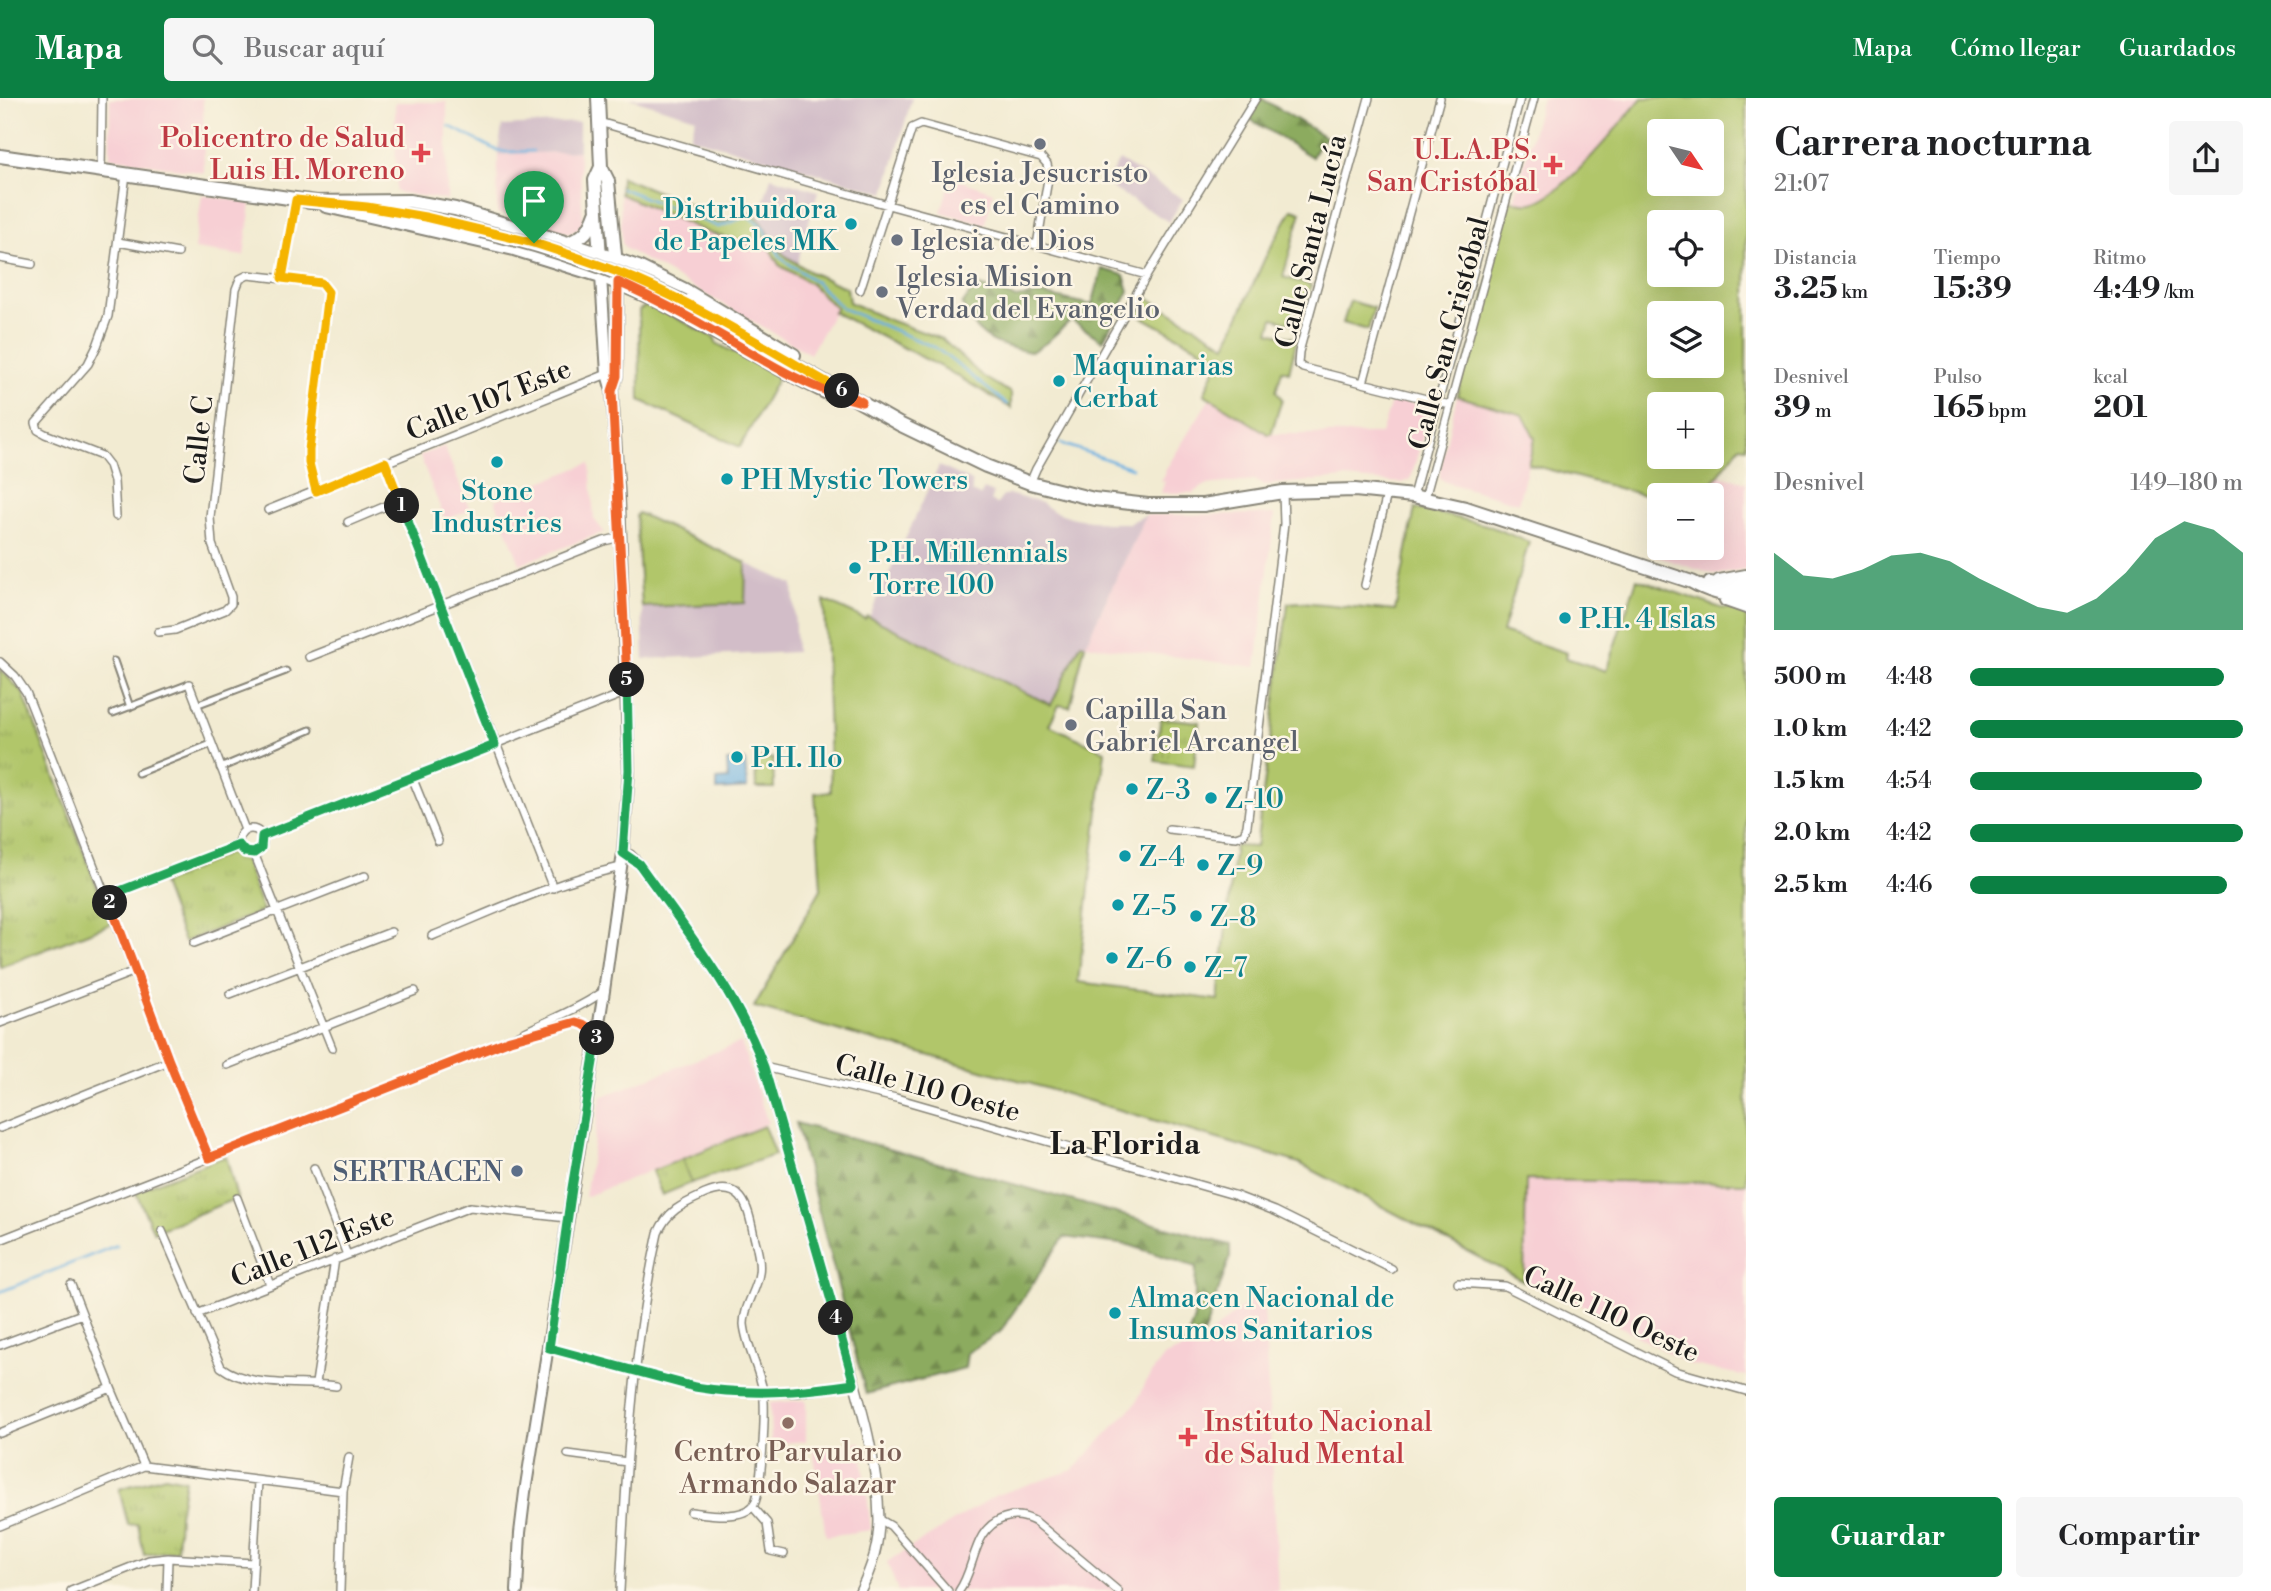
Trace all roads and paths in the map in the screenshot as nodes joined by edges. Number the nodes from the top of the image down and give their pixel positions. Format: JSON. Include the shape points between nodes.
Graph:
{"nodes":[{"id":1,"x":102,"y":98,"type":"edge"},
{"id":2,"x":598,"y":98,"type":"edge"},
{"id":3,"x":1256,"y":98,"type":"edge"},
{"id":4,"x":1369,"y":98,"type":"edge"},
{"id":5,"x":1440,"y":98,"type":"edge"},
{"id":6,"x":1520,"y":98,"type":"edge"},
{"id":7,"x":1534,"y":98,"type":"edge"},
{"id":8,"x":599,"y":122,"type":"junction"},
{"id":9,"x":0,"y":149,"type":"edge"},
{"id":10,"x":0,"y":156,"type":"edge"},
{"id":11,"x":27,"y":160,"type":"junction"},
{"id":12,"x":0,"y":162,"type":"edge"},
{"id":13,"x":601,"y":167,"type":"junction"},
{"id":14,"x":102,"y":171,"type":"junction"},
{"id":15,"x":126,"y":174,"type":"junction"},
{"id":16,"x":303,"y":201,"type":"junction"},
{"id":17,"x":888,"y":205,"type":"junction"},
{"id":18,"x":597,"y":210,"type":"junction"},
{"id":19,"x":118,"y":242,"type":"junction"},
{"id":20,"x":568,"y":243,"type":"junction"},
{"id":21,"x":1037,"y":245,"type":"junction"},
{"id":22,"x":178,"y":253,"type":"dead end"},
{"id":23,"x":599,"y":253,"type":"junction"},
{"id":24,"x":0,"y":258,"type":"edge"},
{"id":25,"x":615,"y":258,"type":"junction"},
{"id":26,"x":32,"y":264,"type":"dead end"},
{"id":27,"x":1147,"y":275,"type":"junction"},
{"id":28,"x":601,"y":276,"type":"junction"},
{"id":29,"x":282,"y":278,"type":"junction"},
{"id":30,"x":618,"y":282,"type":"junction"},
{"id":31,"x":860,"y":290,"type":"dead end"},
{"id":32,"x":607,"y":374,"type":"junction"},
{"id":33,"x":1363,"y":383,"type":"junction"},
{"id":34,"x":612,"y":391,"type":"junction"},
{"id":35,"x":862,"y":402,"type":"junction"},
{"id":36,"x":1438,"y":402,"type":"junction"},
{"id":37,"x":1450,"y":405,"type":"junction"},
{"id":38,"x":385,"y":462,"type":"junction"},
{"id":39,"x":1030,"y":483,"type":"junction"},
{"id":40,"x":316,"y":491,"type":"junction"},
{"id":41,"x":1283,"y":492,"type":"junction"},
{"id":42,"x":1387,"y":494,"type":"junction"},
{"id":43,"x":1419,"y":497,"type":"junction"},
{"id":44,"x":400,"y":500,"type":"junction"},
{"id":45,"x":268,"y":510,"type":"dead end"},
{"id":46,"x":116,"y":516,"type":"dead end"},
{"id":47,"x":348,"y":522,"type":"dead end"},
{"id":48,"x":621,"y":537,"type":"junction"},
{"id":49,"x":1746,"y":576,"type":"edge"},
{"id":50,"x":1700,"y":584,"type":"junction"},
{"id":51,"x":1365,"y":586,"type":"dead end"},
{"id":52,"x":1746,"y":587,"type":"edge"},
{"id":53,"x":1746,"y":598,"type":"edge"},
{"id":54,"x":441,"y":605,"type":"junction"},
{"id":55,"x":1746,"y":607,"type":"edge"},
{"id":56,"x":158,"y":632,"type":"dead end"},
{"id":57,"x":309,"y":657,"type":"dead end"},
{"id":58,"x":114,"y":661,"type":"dead end"},
{"id":59,"x":0,"y":662,"type":"edge"},
{"id":60,"x":286,"y":671,"type":"dead end"},
{"id":61,"x":189,"y":684,"type":"joint"},
{"id":62,"x":627,"y":692,"type":"junction"},
{"id":63,"x":196,"y":705,"type":"junction"},
{"id":64,"x":130,"y":707,"type":"junction"},
{"id":65,"x":113,"y":713,"type":"dead end"},
{"id":66,"x":310,"y":730,"type":"dead end"},
{"id":67,"x":211,"y":744,"type":"junction"},
{"id":68,"x":495,"y":745,"type":"junction"},
{"id":69,"x":220,"y":768,"type":"junction"},
{"id":70,"x":138,"y":773,"type":"dead end"},
{"id":71,"x":412,"y":777,"type":"junction"},
{"id":72,"x":1169,"y":829,"type":"dead end"},
{"id":73,"x":245,"y":830,"type":"junction"},
{"id":74,"x":262,"y":836,"type":"junction"},
{"id":75,"x":438,"y":841,"type":"dead end"},
{"id":76,"x":239,"y":845,"type":"junction"},
{"id":77,"x":254,"y":853,"type":"junction"},
{"id":78,"x":623,"y":853,"type":"junction"},
{"id":79,"x":621,"y":867,"type":"junction"},
{"id":80,"x":365,"y":876,"type":"dead end"},
{"id":81,"x":553,"y":888,"type":"junction"},
{"id":82,"x":107,"y":896,"type":"junction"},
{"id":83,"x":277,"y":910,"type":"junction"},
{"id":84,"x":391,"y":932,"type":"dead end"},
{"id":85,"x":432,"y":936,"type":"dead end"},
{"id":86,"x":194,"y":943,"type":"dead end"},
{"id":87,"x":300,"y":967,"type":"junction"},
{"id":88,"x":135,"y":971,"type":"junction"},
{"id":89,"x":415,"y":991,"type":"dead end"},
{"id":90,"x":604,"y":991,"type":"junction"},
{"id":91,"x":230,"y":994,"type":"dead end"},
{"id":92,"x":0,"y":1023,"type":"edge"},
{"id":93,"x":324,"y":1027,"type":"junction"},
{"id":94,"x":598,"y":1034,"type":"junction"},
{"id":95,"x":510,"y":1040,"type":"junction"},
{"id":96,"x":332,"y":1048,"type":"dead end"},
{"id":97,"x":169,"y":1061,"type":"junction"},
{"id":98,"x":227,"y":1065,"type":"dead end"},
{"id":99,"x":764,"y":1067,"type":"junction"},
{"id":100,"x":0,"y":1128,"type":"edge"},
{"id":101,"x":209,"y":1158,"type":"junction"},
{"id":102,"x":314,"y":1168,"type":"dead end"},
{"id":103,"x":237,"y":1198,"type":"dead end"},
{"id":104,"x":567,"y":1218,"type":"junction"},
{"id":105,"x":162,"y":1231,"type":"dead end"},
{"id":106,"x":0,"y":1240,"type":"edge"},
{"id":107,"x":347,"y":1255,"type":"junction"},
{"id":108,"x":335,"y":1259,"type":"junction"},
{"id":109,"x":1392,"y":1269,"type":"dead end"},
{"id":110,"x":1458,"y":1283,"type":"dead end"},
{"id":111,"x":71,"y":1285,"type":"dead end"},
{"id":112,"x":270,"y":1285,"type":"junction"},
{"id":113,"x":82,"y":1314,"type":"junction"},
{"id":114,"x":197,"y":1314,"type":"junction"},
{"id":115,"x":0,"y":1345,"type":"edge"},
{"id":116,"x":549,"y":1348,"type":"junction"},
{"id":117,"x":635,"y":1370,"type":"junction"},
{"id":118,"x":316,"y":1383,"type":"junction"},
{"id":119,"x":854,"y":1384,"type":"junction"},
{"id":120,"x":336,"y":1386,"type":"dead end"},
{"id":121,"x":111,"y":1388,"type":"junction"},
{"id":122,"x":1746,"y":1391,"type":"edge"},
{"id":123,"x":764,"y":1392,"type":"junction"},
{"id":124,"x":0,"y":1433,"type":"edge"},
{"id":125,"x":568,"y":1454,"type":"dead end"},
{"id":126,"x":349,"y":1457,"type":"dead end"},
{"id":127,"x":627,"y":1462,"type":"junction"},
{"id":128,"x":144,"y":1465,"type":"junction"},
{"id":129,"x":258,"y":1481,"type":"junction"},
{"id":130,"x":343,"y":1491,"type":"junction"},
{"id":131,"x":753,"y":1507,"type":"junction"},
{"id":132,"x":691,"y":1512,"type":"dead end"},
{"id":133,"x":879,"y":1519,"type":"junction"},
{"id":134,"x":0,"y":1526,"type":"edge"},
{"id":135,"x":784,"y":1554,"type":"dead end"},
{"id":136,"x":168,"y":1558,"type":"junction"},
{"id":137,"x":253,"y":1563,"type":"junction"},
{"id":138,"x":80,"y":1589,"type":"edge"},
{"id":139,"x":71,"y":1591,"type":"edge"},
{"id":140,"x":167,"y":1591,"type":"edge"},
{"id":141,"x":252,"y":1591,"type":"edge"},
{"id":142,"x":340,"y":1591,"type":"edge"},
{"id":143,"x":517,"y":1591,"type":"edge"},
{"id":144,"x":620,"y":1591,"type":"edge"},
{"id":145,"x":860,"y":1591,"type":"edge"},
{"id":146,"x":948,"y":1591,"type":"edge"},
{"id":147,"x":959,"y":1591,"type":"edge"},
{"id":148,"x":1118,"y":1591,"type":"edge"}],
"edges":[{"from":1,"to":14,"type":"street"},
{"from":2,"to":8,"type":"main road"},
{"from":3,"to":27,"type":"street"},
{"from":4,"to":33,"type":"street","name":"Calle Santa Lucía","via":[[1298,363]]},
{"from":5,"to":33,"type":"street"},
{"from":6,"to":36,"type":"street","name":"Calle San Cristóbal"},
{"from":7,"to":37,"type":"street","name":"Calle San Cristóbal"},
{"from":8,"to":13,"type":"main road"},
{"from":8,"to":17,"type":"street"},
{"from":9,"to":11,"type":"main road"},
{"from":10,"to":11,"type":"main road"},
{"from":11,"to":12,"type":"main road"},
{"from":11,"to":14,"type":"main road"},
{"from":13,"to":18,"type":"main road","via":[[595,180]]},
{"from":13,"to":25,"type":"main road","via":[[608,181]]},
{"from":14,"to":15,"type":"main road"},
{"from":15,"to":16,"type":"main road"},
{"from":15,"to":19,"type":"street"},
{"from":16,"to":20,"type":"main road","via":[[409,201],[455,209]]},
{"from":16,"to":28,"type":"main road","via":[[514,249]]},
{"from":16,"to":29,"type":"street"},
{"from":16,"to":35,"type":"main road","bridge":true,"via":[[413,215],[585,259],[684,302]]},
{"from":17,"to":21,"type":"street"},
{"from":17,"to":21,"type":"street","via":[[912,128],[921,124],[1041,157],[1049,173]]},
{"from":17,"to":31,"type":"street"},
{"from":18,"to":20,"type":"main road","via":[[585,234]]},
{"from":18,"to":23,"type":"main road"},
{"from":19,"to":22,"type":"street"},
{"from":19,"to":46,"type":"street","via":[[107,316],[97,346],[88,364],[36,423],[45,434],[102,456],[114,481]]},
{"from":20,"to":23,"type":"main road"},
{"from":21,"to":27,"type":"street"},
{"from":23,"to":25,"type":"main road"},
{"from":23,"to":28,"type":"main road"},
{"from":24,"to":26,"type":"street"},
{"from":25,"to":30,"type":"main road"},
{"from":25,"to":35,"type":"main road","via":[[696,296],[841,383]]},
{"from":27,"to":39,"type":"street"},
{"from":28,"to":30,"type":"main road"},
{"from":28,"to":32,"type":"main road"},
{"from":29,"to":40,"type":"street","via":[[321,283],[328,292],[309,450]]},
{"from":29,"to":56,"type":"street","name":"Calle C","via":[[248,275],[236,289],[210,517],[212,544],[231,604],[175,630]]},
{"from":30,"to":34,"type":"main road","via":[[617,376]]},
{"from":30,"to":35,"type":"main road","via":[[834,396]]},
{"from":32,"to":34,"type":"main road"},
{"from":32,"to":38,"type":"street","name":"Calle 107 Este"},
{"from":33,"to":36,"type":"street","name":"Calle Santa Lucía"},
{"from":34,"to":48,"type":"main road"},
{"from":35,"to":39,"type":"main road","via":[[937,444]]},
{"from":36,"to":37,"type":"street","name":"Calle Santa Lucía"},
{"from":36,"to":43,"type":"street","name":"Calle San Cristóbal"},
{"from":37,"to":43,"type":"street","name":"Calle San Cristóbal"},
{"from":38,"to":40,"type":"street","name":"Calle 107 Este"},
{"from":38,"to":44,"type":"street"},
{"from":39,"to":41,"type":"main road","via":[[1094,499],[1148,505],[1203,505]]},
{"from":40,"to":45,"type":"street","name":"Calle 107 Este"},
{"from":41,"to":42,"type":"main road"},
{"from":41,"to":72,"type":"street","via":[[1284,524],[1247,826],[1237,837]]},
{"from":42,"to":43,"type":"main road"},
{"from":42,"to":51,"type":"street"},
{"from":43,"to":50,"type":"main road","via":[[1503,519]]},
{"from":44,"to":47,"type":"street"},
{"from":44,"to":54,"type":"street"},
{"from":48,"to":54,"type":"street"},
{"from":48,"to":62,"type":"main road"},
{"from":49,"to":50,"type":"main road"},
{"from":50,"to":52,"type":"main road"},
{"from":50,"to":53,"type":"main road"},
{"from":50,"to":55,"type":"main road"},
{"from":54,"to":57,"type":"street"},
{"from":54,"to":68,"type":"street"},
{"from":58,"to":64,"type":"street"},
{"from":59,"to":82,"type":"street","via":[[26,692]]},
{"from":60,"to":63,"type":"street"},
{"from":61,"to":63,"type":"street"},
{"from":61,"to":64,"type":"street"},
{"from":62,"to":68,"type":"street"},
{"from":62,"to":78,"type":"main road","via":[[629,770]]},
{"from":63,"to":67,"type":"street"},
{"from":64,"to":65,"type":"street"},
{"from":66,"to":69,"type":"street"},
{"from":67,"to":69,"type":"street"},
{"from":67,"to":70,"type":"street"},
{"from":68,"to":71,"type":"street"},
{"from":68,"to":81,"type":"street"},
{"from":69,"to":73,"type":"street"},
{"from":71,"to":74,"type":"street"},
{"from":71,"to":75,"type":"street"},
{"from":73,"to":74,"type":"street","via":[[257,830]]},
{"from":73,"to":76,"type":"street"},
{"from":74,"to":77,"type":"street","via":[[261,848]]},
{"from":76,"to":77,"type":"street"},
{"from":76,"to":82,"type":"street"},
{"from":77,"to":83,"type":"street"},
{"from":78,"to":79,"type":"main road"},
{"from":78,"to":99,"type":"street","via":[[639,864],[725,985],[751,1031]]},
{"from":79,"to":81,"type":"street"},
{"from":79,"to":90,"type":"main road"},
{"from":80,"to":83,"type":"street"},
{"from":81,"to":85,"type":"street"},
{"from":82,"to":88,"type":"street"},
{"from":83,"to":86,"type":"street"},
{"from":83,"to":87,"type":"street"},
{"from":84,"to":87,"type":"street"},
{"from":87,"to":91,"type":"street"},
{"from":87,"to":93,"type":"street"},
{"from":88,"to":92,"type":"street"},
{"from":88,"to":97,"type":"street"},
{"from":89,"to":93,"type":"street"},
{"from":90,"to":94,"type":"main road"},
{"from":90,"to":95,"type":"street","via":[[579,1008]]},
{"from":93,"to":96,"type":"street"},
{"from":93,"to":98,"type":"street"},
{"from":94,"to":95,"type":"street","via":[[576,1022]]},
{"from":94,"to":104,"type":"main road"},
{"from":95,"to":101,"type":"street"},
{"from":97,"to":100,"type":"street"},
{"from":97,"to":101,"type":"street"},
{"from":99,"to":109,"type":"street","name":"Calle 110 Oeste","via":[[896,1098],[1234,1195]]},
{"from":99,"to":119,"type":"street"},
{"from":101,"to":106,"type":"street"},
{"from":102,"to":107,"type":"street"},
{"from":103,"to":112,"type":"street"},
{"from":104,"to":107,"type":"street","name":"Calle 112 Este","via":[[470,1207]]},
{"from":104,"to":116,"type":"main road"},
{"from":105,"to":114,"type":"street"},
{"from":107,"to":108,"type":"street","name":"Calle 112 Este"},
{"from":108,"to":112,"type":"street","name":"Calle 112 Este"},
{"from":108,"to":118,"type":"street"},
{"from":110,"to":122,"type":"street","name":"Calle 110 Oeste","via":[[1505,1286],[1675,1371]]},
{"from":111,"to":113,"type":"street"},
{"from":112,"to":114,"type":"street","name":"Calle 112 Este"},
{"from":113,"to":115,"type":"street"},
{"from":113,"to":121,"type":"street"},
{"from":114,"to":118,"type":"street","via":[[218,1364],[225,1370],[251,1380]]},
{"from":116,"to":117,"type":"street"},
{"from":116,"to":143,"type":"main road","via":[[520,1532]]},
{"from":117,"to":123,"type":"street","via":[[716,1391]]},
{"from":117,"to":123,"type":"street","via":[[663,1221],[680,1205],[724,1189],[734,1192],[747,1206],[760,1261],[744,1326]]},
{"from":117,"to":127,"type":"street"},
{"from":118,"to":120,"type":"street"},
{"from":119,"to":123,"type":"street","via":[[797,1393]]},
{"from":119,"to":133,"type":"street"},
{"from":121,"to":124,"type":"street"},
{"from":121,"to":128,"type":"street"},
{"from":123,"to":131,"type":"street","via":[[760,1490]]},
{"from":125,"to":127,"type":"street"},
{"from":126,"to":130,"type":"street"},
{"from":127,"to":144,"type":"street"},
{"from":128,"to":129,"type":"street"},
{"from":128,"to":134,"type":"street"},
{"from":129,"to":130,"type":"street"},
{"from":129,"to":137,"type":"street"},
{"from":130,"to":142,"type":"street"},
{"from":131,"to":132,"type":"street","via":[[734,1513]]},
{"from":131,"to":135,"type":"street","via":[[767,1523],[771,1551]]},
{"from":133,"to":145,"type":"street","via":[[875,1556]]},
{"from":133,"to":146,"type":"street","via":[[891,1526]]},
{"from":136,"to":137,"type":"street"},
{"from":136,"to":138,"type":"street","via":[[144,1561]]},
{"from":136,"to":140,"type":"street"},
{"from":137,"to":141,"type":"street"},
{"from":138,"to":139,"type":"street"},
{"from":147,"to":148,"type":"street","via":[[988,1528],[1010,1516],[1024,1516]]}]}
